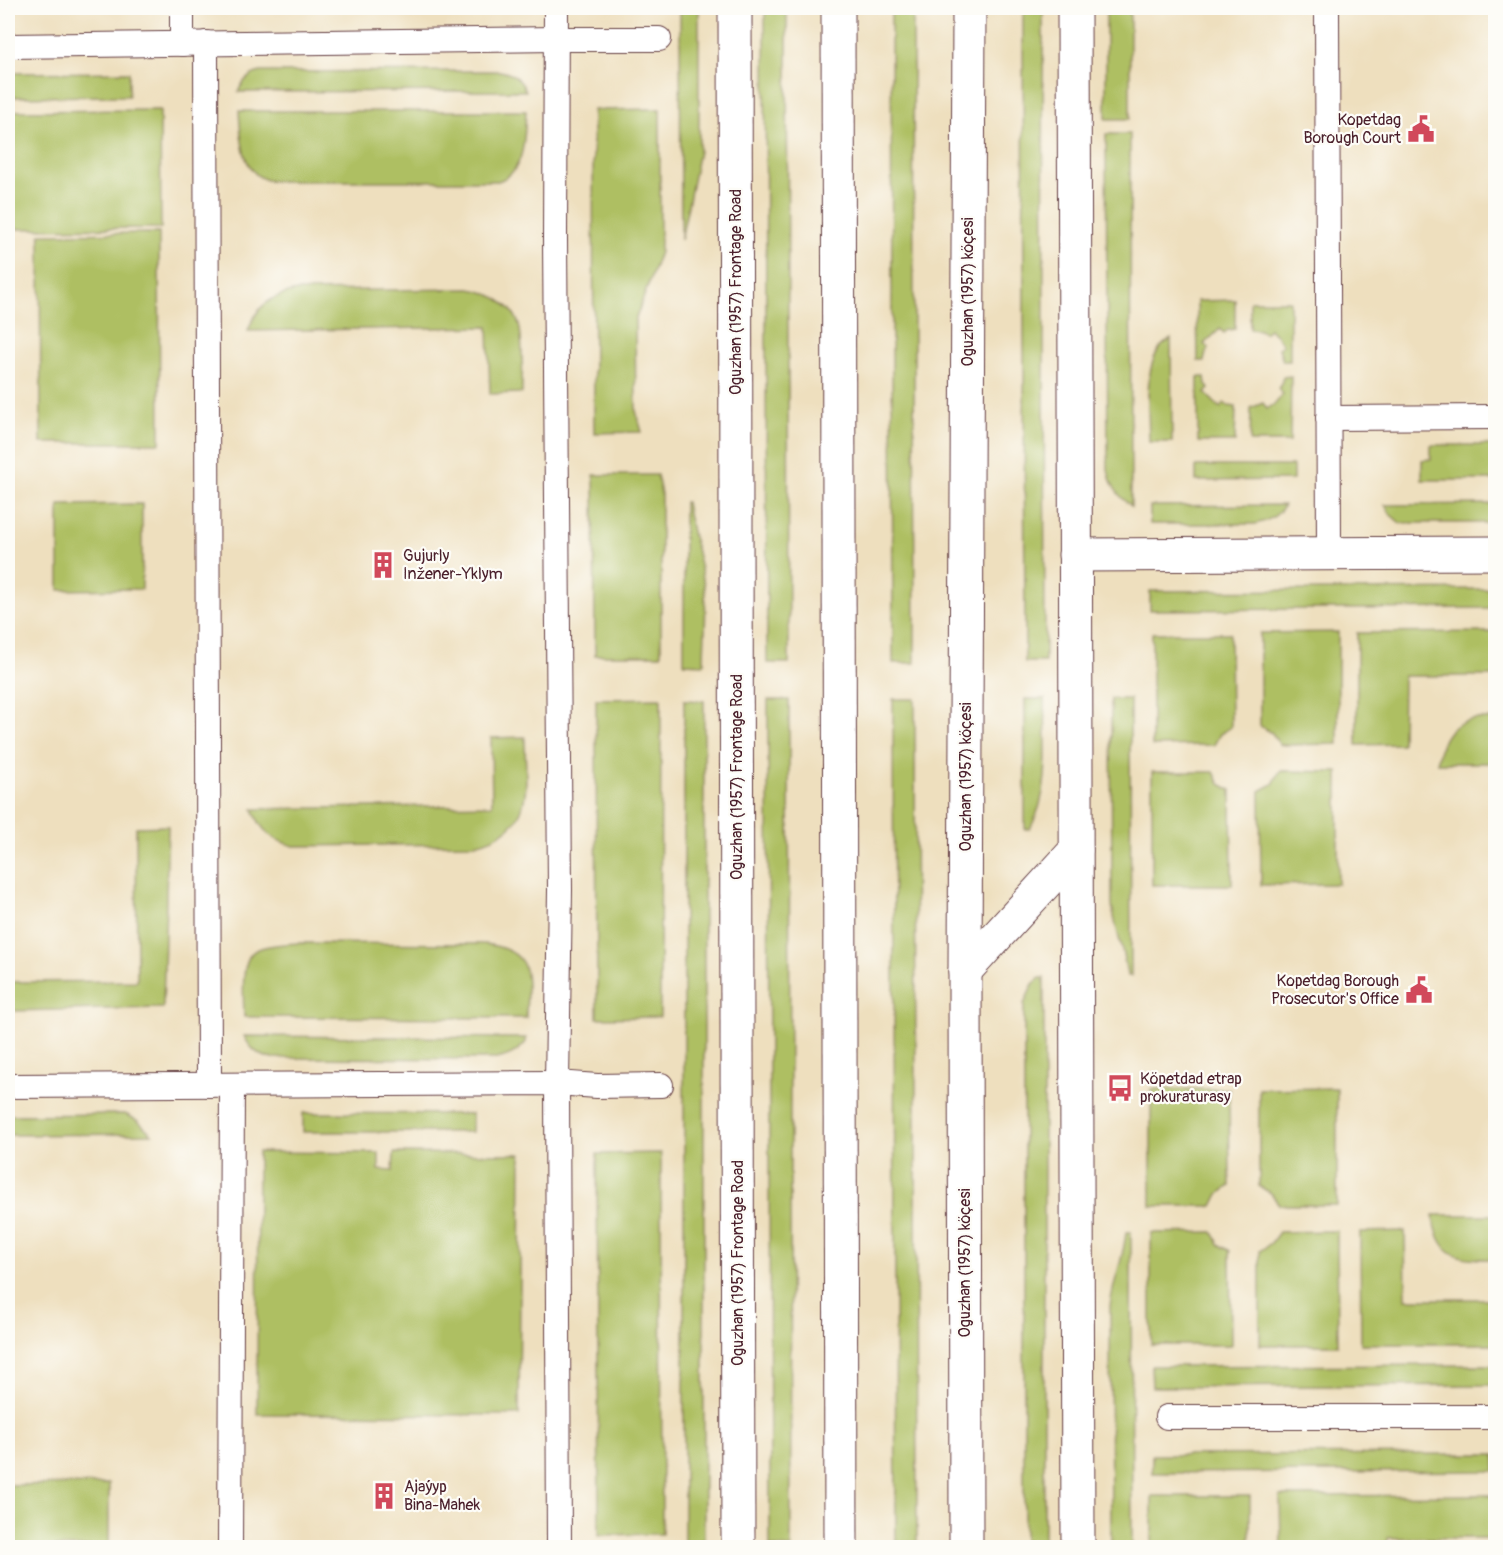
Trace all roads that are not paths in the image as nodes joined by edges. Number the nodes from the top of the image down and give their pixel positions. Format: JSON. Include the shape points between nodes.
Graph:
{"nodes":[{"id":1,"x":182,"y":8,"type":"edge"},
{"id":2,"x":556,"y":8,"type":"edge"},
{"id":3,"x":735,"y":8,"type":"edge"},
{"id":4,"x":838,"y":8,"type":"edge"},
{"id":5,"x":969,"y":8,"type":"edge"},
{"id":6,"x":1074,"y":8,"type":"edge"},
{"id":7,"x":1327,"y":8,"type":"edge"},
{"id":8,"x":556,"y":39,"type":"junction"},
{"id":9,"x":659,"y":39,"type":"dead end"},
{"id":10,"x":206,"y":43,"type":"junction"},
{"id":11,"x":182,"y":44,"type":"junction"},
{"id":12,"x":8,"y":46,"type":"edge"},
{"id":13,"x":1496,"y":417,"type":"edge"},
{"id":14,"x":1328,"y":418,"type":"junction"},
{"id":15,"x":1329,"y":553,"type":"junction"},
{"id":16,"x":1496,"y":553,"type":"edge"},
{"id":17,"x":1075,"y":555,"type":"junction"},
{"id":18,"x":1076,"y":850,"type":"junction"},
{"id":19,"x":965,"y":971,"type":"junction"},
{"id":20,"x":557,"y":1083,"type":"junction"},
{"id":21,"x":221,"y":1085,"type":"junction"},
{"id":22,"x":660,"y":1085,"type":"dead end"},
{"id":23,"x":8,"y":1086,"type":"edge"},
{"id":24,"x":1167,"y":1417,"type":"dead end"},
{"id":25,"x":1496,"y":1417,"type":"edge"},
{"id":26,"x":230,"y":1548,"type":"edge"},
{"id":27,"x":559,"y":1548,"type":"edge"},
{"id":28,"x":738,"y":1548,"type":"edge"},
{"id":29,"x":842,"y":1548,"type":"edge"},
{"id":30,"x":966,"y":1548,"type":"edge"},
{"id":31,"x":1078,"y":1548,"type":"edge"}],
"edges":[{"from":1,"to":11,"type":"lane"},
{"from":2,"to":8,"type":"lane"},
{"from":3,"to":28,"type":"street","name":"Oguzhan (1957) Frontage Road"},
{"from":4,"to":29,"type":"street"},
{"from":5,"to":19,"type":"street","name":"Oguzhan (1957) köçesi"},
{"from":6,"to":17,"type":"street"},
{"from":7,"to":14,"type":"lane"},
{"from":8,"to":9,"type":"lane"},
{"from":8,"to":10,"type":"lane"},
{"from":8,"to":20,"type":"lane","via":[[560,890]]},
{"from":10,"to":11,"type":"lane"},
{"from":10,"to":21,"type":"lane"},
{"from":11,"to":12,"type":"lane"},
{"from":13,"to":14,"type":"lane"},
{"from":14,"to":15,"type":"lane"},
{"from":15,"to":16,"type":"street"},
{"from":15,"to":17,"type":"street"},
{"from":17,"to":18,"type":"street"},
{"from":18,"to":19,"type":"street"},
{"from":18,"to":31,"type":"street"},
{"from":19,"to":30,"type":"street","name":"Oguzhan (1957) köçesi"},
{"from":20,"to":21,"type":"lane"},
{"from":20,"to":22,"type":"lane"},
{"from":20,"to":27,"type":"lane"},
{"from":21,"to":23,"type":"lane"},
{"from":21,"to":26,"type":"lane"},
{"from":24,"to":25,"type":"lane"}]}
